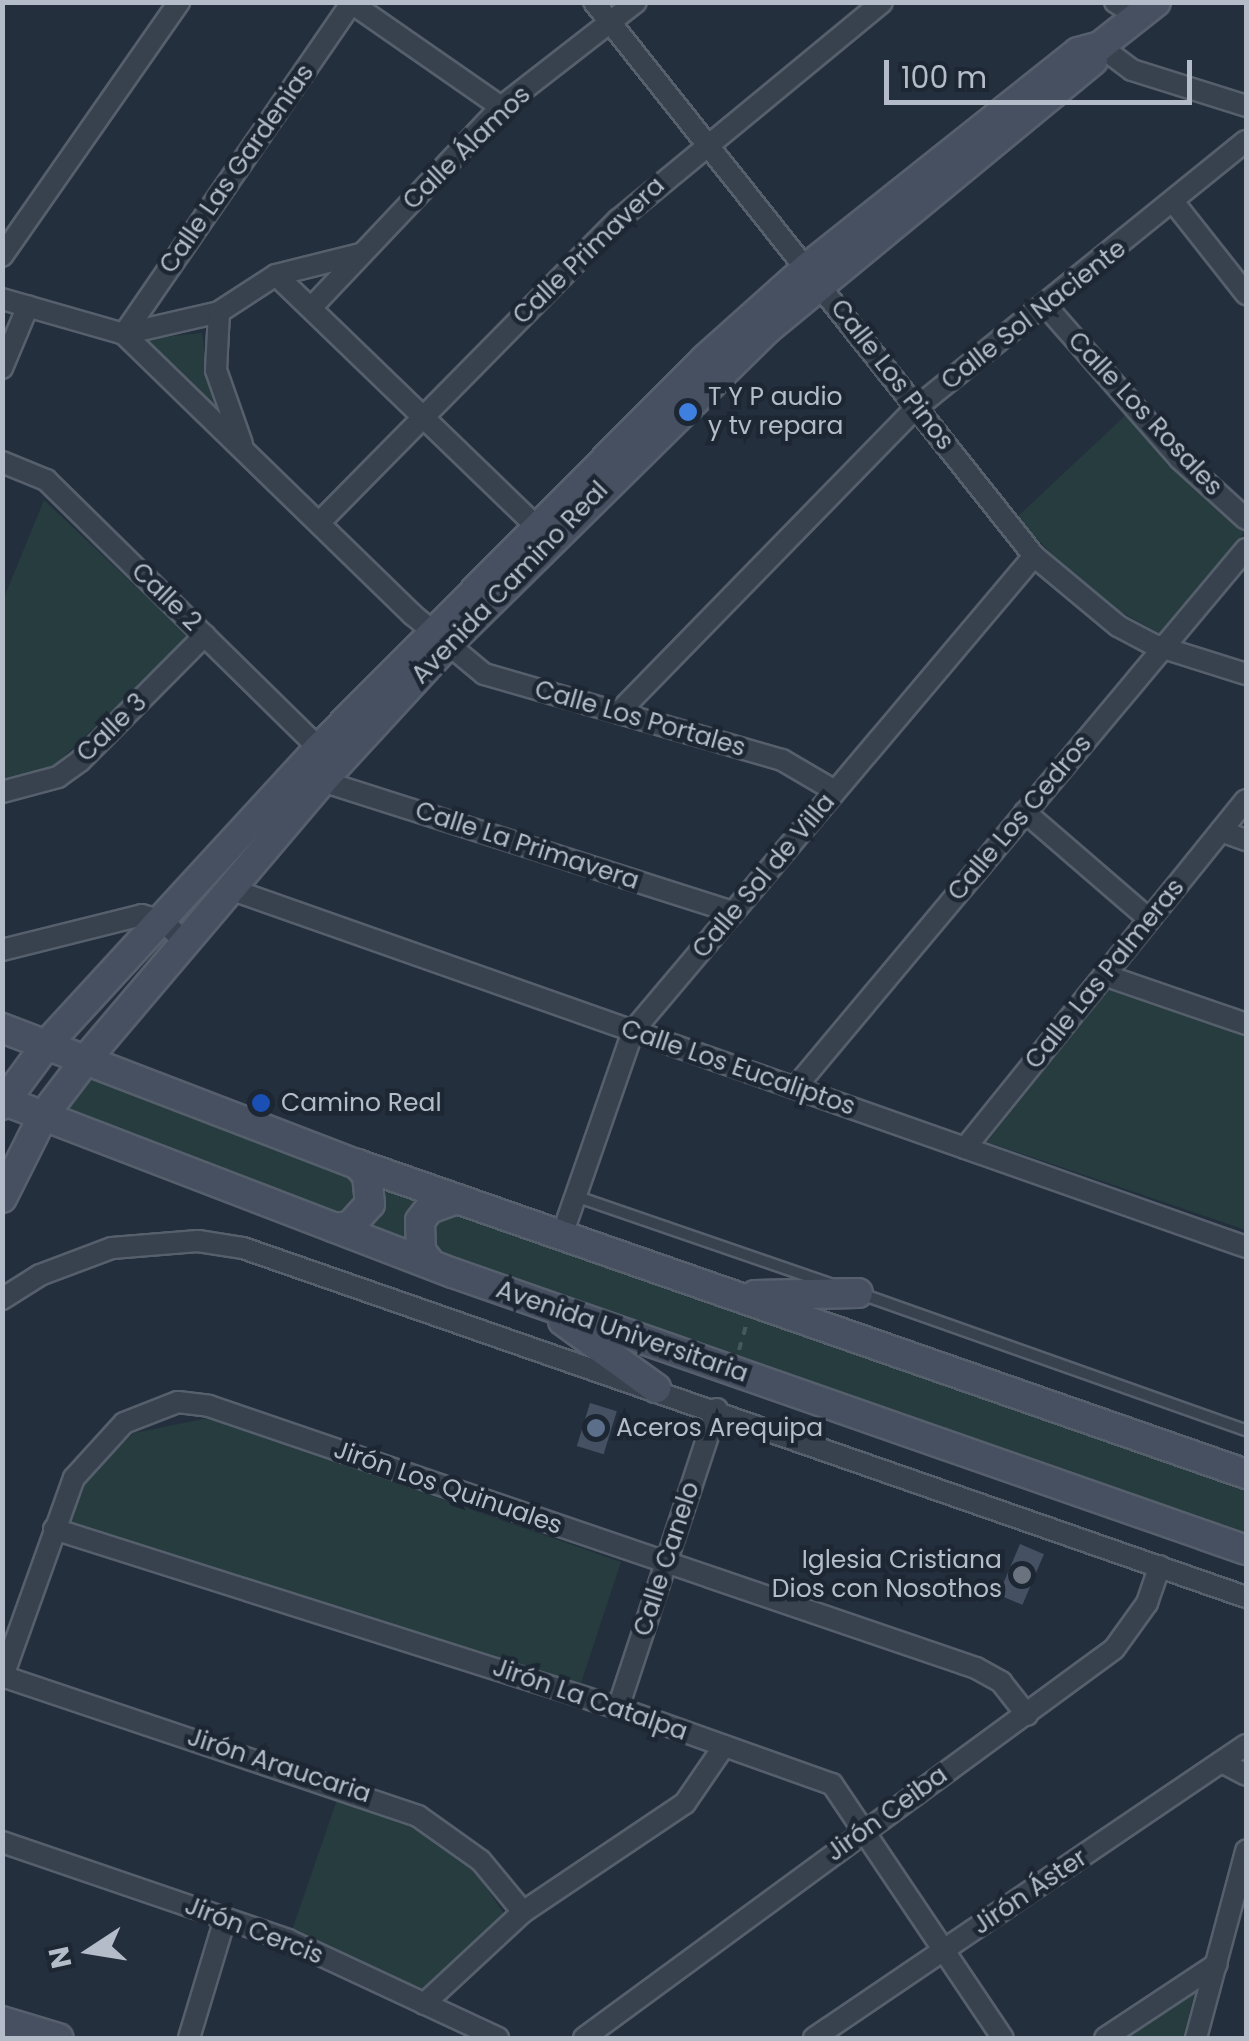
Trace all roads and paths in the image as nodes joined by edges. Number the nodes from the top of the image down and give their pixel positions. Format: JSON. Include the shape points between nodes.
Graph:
{"nodes":[{"id":1,"x":178,"y":2,"type":"edge"},
{"id":2,"x":594,"y":2,"type":"edge"},
{"id":3,"x":636,"y":2,"type":"edge"},
{"id":4,"x":882,"y":2,"type":"edge"},
{"id":5,"x":350,"y":3,"type":"edge"},
{"id":6,"x":1137,"y":8,"type":"edge"},
{"id":7,"x":612,"y":22,"type":"junction"},
{"id":8,"x":1100,"y":46,"type":"junction"},
{"id":9,"x":1246,"y":106,"type":"edge"},
{"id":10,"x":501,"y":107,"type":"junction"},
{"id":11,"x":1246,"y":140,"type":"edge"},
{"id":12,"x":706,"y":142,"type":"junction"},
{"id":13,"x":1175,"y":204,"type":"junction"},
{"id":14,"x":363,"y":253,"type":"junction"},
{"id":15,"x":2,"y":256,"type":"edge"},
{"id":16,"x":276,"y":275,"type":"junction"},
{"id":17,"x":814,"y":275,"type":"junction"},
{"id":18,"x":1246,"y":294,"type":"edge"},
{"id":19,"x":2,"y":300,"type":"edge"},
{"id":20,"x":28,"y":306,"type":"junction"},
{"id":21,"x":1046,"y":306,"type":"junction"},
{"id":22,"x":310,"y":308,"type":"junction"},
{"id":23,"x":219,"y":312,"type":"junction"},
{"id":24,"x":124,"y":334,"type":"junction"},
{"id":25,"x":2,"y":368,"type":"edge"},
{"id":26,"x":916,"y":408,"type":"junction"},
{"id":27,"x":420,"y":414,"type":"junction"},
{"id":28,"x":244,"y":451,"type":"junction"},
{"id":29,"x":2,"y":462,"type":"edge"},
{"id":30,"x":1246,"y":520,"type":"edge"},
{"id":31,"x":319,"y":523,"type":"junction"},
{"id":32,"x":535,"y":525,"type":"junction"},
{"id":33,"x":1246,"y":549,"type":"edge"},
{"id":34,"x":1034,"y":556,"type":"junction"},
{"id":35,"x":205,"y":636,"type":"junction"},
{"id":36,"x":438,"y":639,"type":"junction"},
{"id":37,"x":1163,"y":648,"type":"junction"},
{"id":38,"x":1246,"y":674,"type":"edge"},
{"id":39,"x":620,"y":711,"type":"junction"},
{"id":40,"x":319,"y":748,"type":"junction"},
{"id":41,"x":322,"y":780,"type":"junction"},
{"id":42,"x":835,"y":791,"type":"junction"},
{"id":43,"x":2,"y":792,"type":"edge"},
{"id":44,"x":1246,"y":800,"type":"edge"},
{"id":45,"x":1025,"y":812,"type":"junction"},
{"id":46,"x":1221,"y":832,"type":"junction"},
{"id":47,"x":1246,"y":840,"type":"edge"},
{"id":48,"x":230,"y":889,"type":"junction"},
{"id":49,"x":733,"y":912,"type":"junction"},
{"id":50,"x":1149,"y":919,"type":"junction"},
{"id":51,"x":163,"y":920,"type":"junction"},
{"id":52,"x":185,"y":942,"type":"junction"},
{"id":53,"x":2,"y":950,"type":"edge"},
{"id":54,"x":1104,"y":974,"type":"junction"},
{"id":55,"x":1246,"y":1024,"type":"edge"},
{"id":56,"x":2,"y":1028,"type":"edge"},
{"id":57,"x":633,"y":1031,"type":"junction"},
{"id":58,"x":47,"y":1044,"type":"junction"},
{"id":59,"x":88,"y":1057,"type":"junction"},
{"id":60,"x":795,"y":1088,"type":"junction"},
{"id":61,"x":3,"y":1102,"type":"edge"},
{"id":62,"x":43,"y":1116,"type":"junction"},
{"id":63,"x":964,"y":1148,"type":"junction"},
{"id":64,"x":357,"y":1164,"type":"junction"},
{"id":65,"x":575,"y":1196,"type":"junction"},
{"id":66,"x":2,"y":1198,"type":"edge"},
{"id":67,"x":457,"y":1199,"type":"junction"},
{"id":68,"x":335,"y":1228,"type":"junction"},
{"id":69,"x":562,"y":1235,"type":"junction"},
{"id":70,"x":1246,"y":1247,"type":"edge"},
{"id":71,"x":430,"y":1263,"type":"junction"},
{"id":72,"x":858,"y":1293,"type":"junction"},
{"id":73,"x":743,"y":1299,"type":"junction"},
{"id":74,"x":2,"y":1300,"type":"edge"},
{"id":75,"x":537,"y":1302,"type":"junction"},
{"id":76,"x":733,"y":1370,"type":"junction"},
{"id":77,"x":656,"y":1388,"type":"junction"},
{"id":78,"x":717,"y":1409,"type":"junction"},
{"id":79,"x":1246,"y":1430,"type":"edge"},
{"id":80,"x":1246,"y":1474,"type":"edge"},
{"id":81,"x":54,"y":1529,"type":"junction"},
{"id":82,"x":1246,"y":1550,"type":"edge"},
{"id":83,"x":666,"y":1562,"type":"junction"},
{"id":84,"x":1160,"y":1566,"type":"junction"},
{"id":85,"x":1246,"y":1596,"type":"edge"},
{"id":86,"x":3,"y":1676,"type":"edge"},
{"id":87,"x":618,"y":1708,"type":"junction"},
{"id":88,"x":1028,"y":1715,"type":"junction"},
{"id":89,"x":1246,"y":1745,"type":"edge"},
{"id":90,"x":724,"y":1746,"type":"junction"},
{"id":91,"x":1222,"y":1762,"type":"junction"},
{"id":92,"x":1246,"y":1775,"type":"edge"},
{"id":93,"x":867,"y":1828,"type":"junction"},
{"id":94,"x":2,"y":1842,"type":"edge"},
{"id":95,"x":1246,"y":1851,"type":"edge"},
{"id":96,"x":523,"y":1912,"type":"junction"},
{"id":97,"x":226,"y":1918,"type":"junction"},
{"id":98,"x":946,"y":1949,"type":"junction"},
{"id":99,"x":1216,"y":1964,"type":"junction"},
{"id":100,"x":424,"y":2004,"type":"junction"},
{"id":101,"x":15,"y":2029,"type":"edge"},
{"id":102,"x":58,"y":2038,"type":"edge"},
{"id":103,"x":189,"y":2038,"type":"edge"},
{"id":104,"x":498,"y":2038,"type":"edge"},
{"id":105,"x":584,"y":2038,"type":"edge"},
{"id":106,"x":814,"y":2038,"type":"edge"},
{"id":107,"x":1003,"y":2038,"type":"edge"},
{"id":108,"x":1105,"y":2038,"type":"edge"},
{"id":109,"x":1196,"y":2038,"type":"edge"}],
"edges":[{"from":1,"to":15,"type":"street"},
{"from":2,"to":7,"type":"street","name":"Calle Los Pinos"},
{"from":3,"to":7,"type":"street","name":"Calle Álamos"},
{"from":4,"to":12,"type":"street","name":"Calle Primavera"},
{"from":5,"to":10,"type":"street"},
{"from":5,"to":24,"type":"street","name":"Calle Las Gardenias"},
{"from":6,"to":8,"type":"main road","name":"Avenida Camino Real"},
{"from":7,"to":10,"type":"street","name":"Calle Álamos"},
{"from":7,"to":12,"type":"street","name":"Calle Los Pinos"},
{"from":8,"to":9,"type":"street","via":[[1132,70]]},
{"from":8,"to":17,"type":"main road","name":"Avenida Camino Real","via":[[1091,66]]},
{"from":10,"to":14,"type":"street","name":"Calle Álamos"},
{"from":11,"to":13,"type":"street","name":"Calle Sol Naciente"},
{"from":12,"to":17,"type":"street","name":"Calle Los Pinos"},
{"from":12,"to":27,"type":"street","name":"Calle Primavera"},
{"from":13,"to":18,"type":"street"},
{"from":13,"to":21,"type":"street","name":"Calle Sol Naciente"},
{"from":14,"to":16,"type":"street"},
{"from":14,"to":22,"type":"street","name":"Calle Álamos"},
{"from":16,"to":22,"type":"street"},
{"from":16,"to":23,"type":"street"},
{"from":17,"to":26,"type":"street","name":"Calle Los Pinos"},
{"from":17,"to":32,"type":"main road","name":"Avenida Camino Real"},
{"from":17,"to":36,"type":"main road","name":"Avenida Camino Real"},
{"from":19,"to":20,"type":"street"},
{"from":20,"to":24,"type":"street"},
{"from":20,"to":25,"type":"street"},
{"from":21,"to":26,"type":"street","name":"Calle Sol Naciente"},
{"from":21,"to":30,"type":"street","name":"Calle Los Rosales","via":[[1180,459]]},
{"from":22,"to":27,"type":"street"},
{"from":23,"to":24,"type":"street"},
{"from":23,"to":28,"type":"street","via":[[216,370]]},
{"from":24,"to":28,"type":"street","name":"Calle Los Portales"},
{"from":26,"to":34,"type":"street","name":"Calle Los Pinos"},
{"from":26,"to":39,"type":"street","name":"Calle Sol Naciente"},
{"from":27,"to":31,"type":"street","name":"Calle Primavera"},
{"from":27,"to":32,"type":"street"},
{"from":28,"to":31,"type":"street","name":"Calle Los Portales"},
{"from":29,"to":35,"type":"street","name":"Calle 2","via":[[46,480]]},
{"from":31,"to":36,"type":"street","name":"Calle Los Portales"},
{"from":32,"to":36,"type":"main road","name":"Avenida Camino Real"},
{"from":33,"to":37,"type":"street","name":"Calle Los Cedros"},
{"from":34,"to":37,"type":"street","name":"Calle Los Pinos","via":[[1090,608]]},
{"from":34,"to":42,"type":"street","name":"Calle Sol de Villa"},
{"from":35,"to":40,"type":"street","name":"Calle 2"},
{"from":35,"to":43,"type":"street","name":"Calle 3","via":[[80,761],[58,777]]},
{"from":36,"to":39,"type":"street","name":"Calle Los Portales","via":[[484,674]]},
{"from":36,"to":40,"type":"main road","name":"Avenida Camino Real"},
{"from":36,"to":41,"type":"main road","name":"Avenida Camino Real"},
{"from":37,"to":38,"type":"street","name":"Calle Los Pinos"},
{"from":37,"to":45,"type":"street","name":"Calle Los Cedros"},
{"from":39,"to":42,"type":"street","name":"Calle Los Portales","via":[[782,760]]},
{"from":40,"to":51,"type":"main road","name":"Avenida Camino Real"},
{"from":41,"to":48,"type":"main road","name":"Avenida Camino Real"},
{"from":41,"to":49,"type":"street","name":"Calle La Primavera"},
{"from":42,"to":49,"type":"street","name":"Calle Sol de Villa"},
{"from":44,"to":46,"type":"street","name":"Calle Las Palmeras"},
{"from":45,"to":50,"type":"street"},
{"from":45,"to":60,"type":"street","name":"Calle Los Cedros"},
{"from":46,"to":47,"type":"street"},
{"from":46,"to":50,"type":"street","name":"Calle Las Palmeras"},
{"from":48,"to":52,"type":"main road","name":"Avenida Camino Real"},
{"from":48,"to":57,"type":"street","name":"Calle Los Eucaliptos"},
{"from":49,"to":57,"type":"street","name":"Calle Sol de Villa"},
{"from":50,"to":54,"type":"street","name":"Calle Las Palmeras"},
{"from":51,"to":52,"type":"street"},
{"from":51,"to":53,"type":"street","via":[[120,917]]},
{"from":51,"to":58,"type":"main road","name":"Avenida Camino Real"},
{"from":52,"to":59,"type":"main road","name":"Avenida Camino Real"},
{"from":54,"to":55,"type":"street"},
{"from":54,"to":63,"type":"street","name":"Calle Las Palmeras"},
{"from":56,"to":58,"type":"main road"},
{"from":57,"to":60,"type":"street","name":"Calle Los Eucaliptos"},
{"from":57,"to":65,"type":"street","name":"Calle Sol de Villa"},
{"from":58,"to":59,"type":"main road"},
{"from":58,"to":61,"type":"main road","name":"Avenida Camino Real"},
{"from":59,"to":62,"type":"main road","name":"Avenida Camino Real"},
{"from":59,"to":64,"type":"main road"},
{"from":60,"to":63,"type":"street","name":"Calle Los Eucaliptos"},
{"from":61,"to":62,"type":"main road","name":"Avenida Universitaria"},
{"from":62,"to":66,"type":"main road","name":"Avenida Camino Real"},
{"from":62,"to":68,"type":"main road","name":"Avenida Universitaria"},
{"from":63,"to":70,"type":"street","name":"Calle Los Eucaliptos"},
{"from":64,"to":67,"type":"main road"},
{"from":64,"to":68,"type":"main road","via":[[372,1189],[370,1204],[350,1226]]},
{"from":65,"to":69,"type":"street","name":"Calle Sol de Villa"},
{"from":65,"to":72,"type":"lane"},
{"from":67,"to":69,"type":"main road"},
{"from":67,"to":71,"type":"main road","via":[[429,1208],[420,1221],[420,1251]]},
{"from":68,"to":71,"type":"main road","name":"Avenida Universitaria"},
{"from":69,"to":73,"type":"main road"},
{"from":71,"to":75,"type":"main road","name":"Avenida Universitaria"},
{"from":72,"to":73,"type":"main road"},
{"from":72,"to":79,"type":"lane"},
{"from":73,"to":76,"type":"path"},
{"from":73,"to":80,"type":"main road"},
{"from":74,"to":77,"type":"street","name":"Avenida Universitaria","via":[[84,1256],[151,1242],[198,1241],[281,1259]]},
{"from":75,"to":76,"type":"main road","name":"Avenida Universitaria"},
{"from":75,"to":77,"type":"main road"},
{"from":76,"to":82,"type":"main road","name":"Avenida Universitaria"},
{"from":77,"to":78,"type":"street","name":"Avenida Universitaria"},
{"from":78,"to":83,"type":"street","name":"Calle Canelo"},
{"from":78,"to":84,"type":"street","name":"Avenida Universitaria"},
{"from":81,"to":83,"type":"street","name":"Jirón Los Quinuales","via":[[74,1478],[96,1447],[149,1409],[178,1402],[209,1406]]},
{"from":81,"to":86,"type":"street","name":"Jirón Los Quinuales"},
{"from":81,"to":87,"type":"street","name":"Jirón La Catalpa"},
{"from":83,"to":87,"type":"street","name":"Calle Canelo"},
{"from":83,"to":88,"type":"street","name":"Jirón Los Quinuales","via":[[976,1668],[1000,1682]]},
{"from":84,"to":85,"type":"street","name":"Avenida Universitaria"},
{"from":84,"to":88,"type":"street","name":"Jirón Ceiba","via":[[1147,1603],[1114,1650]]},
{"from":86,"to":96,"type":"street","name":"Jirón Araucaria","via":[[418,1816],[481,1862]]},
{"from":87,"to":90,"type":"street","name":"Jirón La Catalpa"},
{"from":88,"to":93,"type":"street","name":"Jirón Ceiba"},
{"from":89,"to":91,"type":"street","name":"Jirón Áster"},
{"from":90,"to":93,"type":"street","name":"Jirón La Catalpa","via":[[832,1784]]},
{"from":90,"to":96,"type":"street","via":[[685,1803]]},
{"from":91,"to":92,"type":"street"},
{"from":91,"to":98,"type":"street","name":"Jirón Áster"},
{"from":93,"to":98,"type":"street","name":"Jirón La Catalpa"},
{"from":93,"to":105,"type":"street","name":"Jirón Ceiba"},
{"from":94,"to":97,"type":"street","name":"Jirón Cercis"},
{"from":95,"to":99,"type":"street"},
{"from":96,"to":100,"type":"street"},
{"from":97,"to":100,"type":"street","name":"Jirón Cercis"},
{"from":97,"to":103,"type":"street"},
{"from":98,"to":106,"type":"street","name":"Jirón Áster"},
{"from":98,"to":107,"type":"street","name":"Jirón La Catalpa"},
{"from":99,"to":108,"type":"street"},
{"from":99,"to":109,"type":"street"},
{"from":100,"to":104,"type":"street","name":"Jirón Cercis"},
{"from":101,"to":102,"type":"main road"}]}
